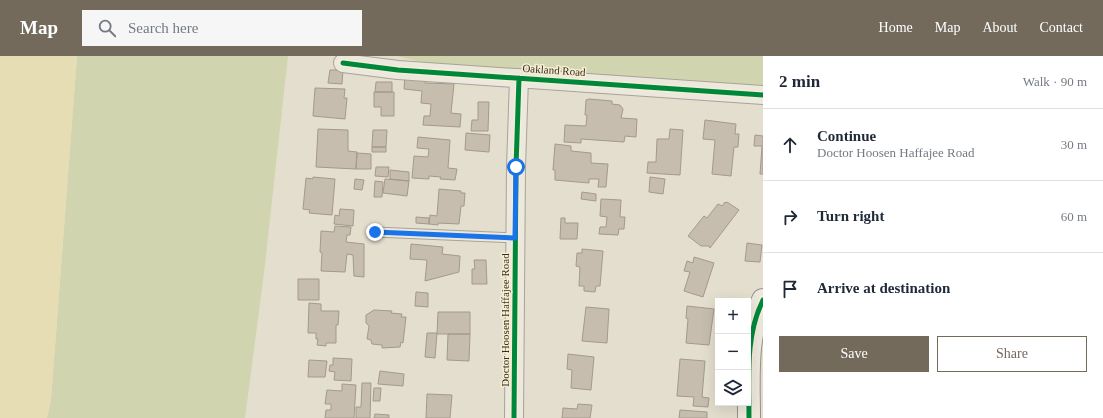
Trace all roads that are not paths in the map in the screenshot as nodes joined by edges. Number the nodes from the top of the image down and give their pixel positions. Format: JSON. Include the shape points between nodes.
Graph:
{"nodes":[{"id":1,"x":343,"y":63,"type":"dead end"},
{"id":2,"x":519,"y":78,"type":"junction"},
{"id":3,"x":763,"y":94,"type":"edge"},
{"id":4,"x":375,"y":232,"type":"dead end"},
{"id":5,"x":515,"y":238,"type":"junction"},
{"id":6,"x":763,"y":300,"type":"edge"},
{"id":7,"x":514,"y":418,"type":"edge"},
{"id":8,"x":749,"y":418,"type":"edge"}],
"edges":[{"from":1,"to":2,"type":"street","name":"Oakland Road","via":[[398,70]]},
{"from":2,"to":3,"type":"street","name":"Oakland Road"},
{"from":2,"to":5,"type":"street","name":"Doctor Hoosen Haffajee Road"},
{"from":4,"to":5,"type":"lane"},
{"from":5,"to":7,"type":"street","name":"Doctor Hoosen Haffajee Road"},
{"from":6,"to":8,"type":"street","via":[[750,342]]}]}
